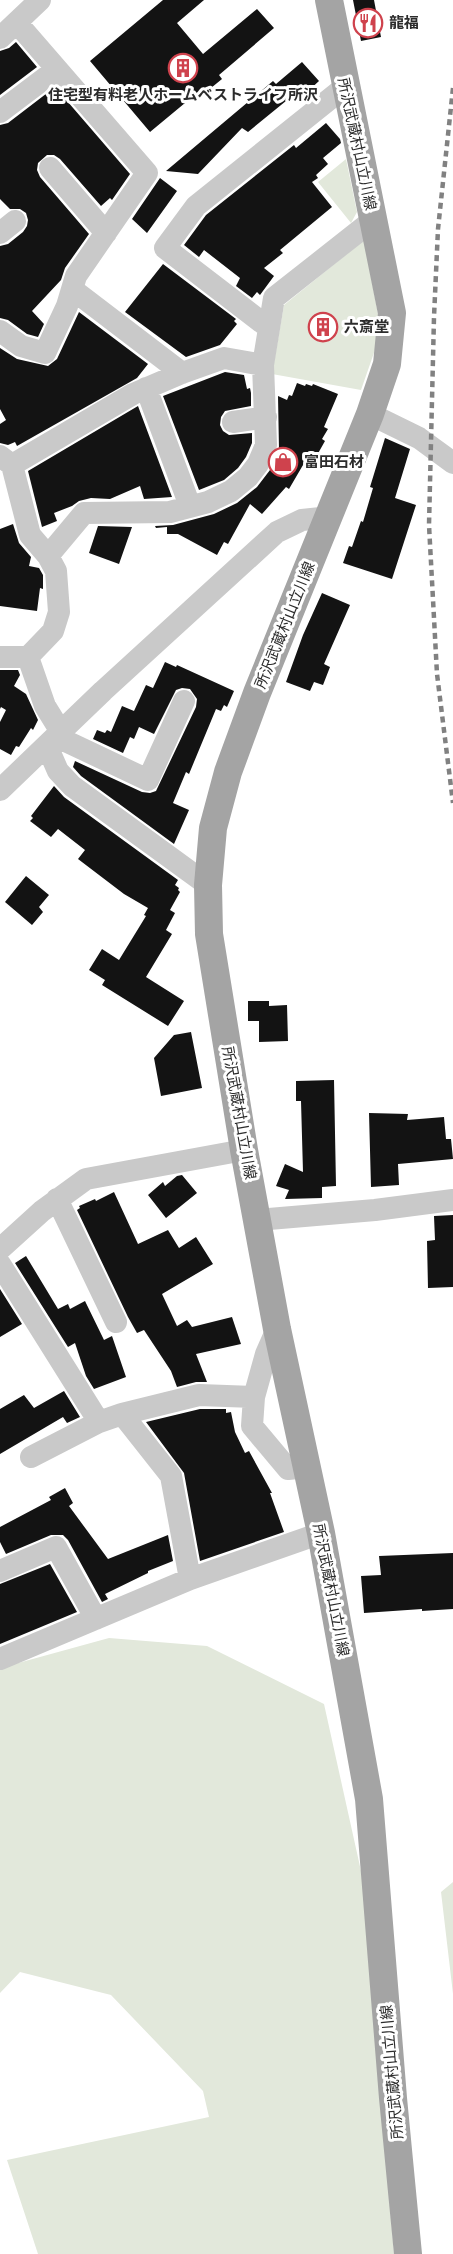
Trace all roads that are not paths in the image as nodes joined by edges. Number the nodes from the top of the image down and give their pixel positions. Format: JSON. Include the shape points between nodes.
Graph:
{"nodes":[{"id":1,"x":40,"y":0,"type":"edge"},
{"id":2,"x":329,"y":0,"type":"edge"},
{"id":3,"x":8,"y":30,"type":"edge"},
{"id":4,"x":57,"y":69,"type":"junction"},
{"id":5,"x":346,"y":86,"type":"junction"},
{"id":6,"x":0,"y":112,"type":"edge"},
{"id":7,"x":50,"y":168,"type":"dead end"},
{"id":8,"x":373,"y":220,"type":"junction"},
{"id":9,"x":106,"y":233,"type":"junction"},
{"id":10,"x":72,"y":289,"type":"junction"},
{"id":11,"x":269,"y":328,"type":"junction"},
{"id":12,"x":0,"y":331,"type":"edge"},
{"id":13,"x":263,"y":365,"type":"junction"},
{"id":14,"x":182,"y":374,"type":"junction"},
{"id":15,"x":146,"y":388,"type":"junction"},
{"id":16,"x":370,"y":414,"type":"junction"},
{"id":17,"x":266,"y":417,"type":"junction"},
{"id":18,"x":233,"y":422,"type":"dead end"},
{"id":19,"x":6,"y":460,"type":"edge"},
{"id":20,"x":453,"y":463,"type":"edge"},
{"id":21,"x":190,"y":506,"type":"junction"},
{"id":22,"x":330,"y":517,"type":"junction"},
{"id":23,"x":48,"y":556,"type":"junction"},
{"id":24,"x":0,"y":657,"type":"edge"},
{"id":25,"x":28,"y":657,"type":"junction"},
{"id":26,"x":184,"y":701,"type":"dead end"},
{"id":27,"x":55,"y":738,"type":"junction"},
{"id":28,"x":0,"y":790,"type":"edge"},
{"id":29,"x":208,"y":885,"type":"junction"},
{"id":30,"x":244,"y":1150,"type":"junction"},
{"id":31,"x":57,"y":1199,"type":"junction"},
{"id":32,"x":453,"y":1200,"type":"edge"},
{"id":33,"x":257,"y":1220,"type":"junction"},
{"id":34,"x":0,"y":1249,"type":"edge"},
{"id":35,"x":0,"y":1264,"type":"edge"},
{"id":36,"x":116,"y":1322,"type":"dead end"},
{"id":37,"x":277,"y":1329,"type":"junction"},
{"id":38,"x":254,"y":1397,"type":"junction"},
{"id":39,"x":122,"y":1414,"type":"junction"},
{"id":40,"x":99,"y":1422,"type":"junction"},
{"id":41,"x":31,"y":1457,"type":"dead end"},
{"id":42,"x":307,"y":1467,"type":"junction"},
{"id":43,"x":321,"y":1533,"type":"junction"},
{"id":44,"x":0,"y":1571,"type":"edge"},
{"id":45,"x":190,"y":1580,"type":"junction"},
{"id":46,"x":96,"y":1620,"type":"junction"},
{"id":47,"x":0,"y":1659,"type":"edge"},
{"id":48,"x":408,"y":2254,"type":"edge"}],
"edges":[{"from":1,"to":3,"type":"street"},
{"from":2,"to":5,"type":"main road","name":"所沢武蔵村山立川線"},
{"from":3,"to":4,"type":"street"},
{"from":4,"to":6,"type":"street"},
{"from":4,"to":9,"type":"street","via":[[147,173]]},
{"from":5,"to":8,"type":"main road","name":"所沢武蔵村山立川線"},
{"from":5,"to":11,"type":"street","via":[[196,206],[165,248]]},
{"from":7,"to":9,"type":"street"},
{"from":8,"to":11,"type":"street","via":[[274,298]]},
{"from":8,"to":16,"type":"main road","name":"所沢武蔵村山立川線","via":[[392,313],[387,363]]},
{"from":9,"to":10,"type":"street","via":[[76,276]]},
{"from":10,"to":12,"type":"street","via":[[45,353],[21,346]]},
{"from":10,"to":14,"type":"street"},
{"from":11,"to":13,"type":"street"},
{"from":13,"to":14,"type":"street","via":[[224,358]]},
{"from":13,"to":17,"type":"street"},
{"from":14,"to":15,"type":"street"},
{"from":15,"to":19,"type":"street"},
{"from":15,"to":21,"type":"street"},
{"from":16,"to":20,"type":"street","via":[[419,438]]},
{"from":16,"to":22,"type":"main road","name":"所沢武蔵村山立川線"},
{"from":17,"to":18,"type":"street"},
{"from":17,"to":21,"type":"street","via":[[266,445],[248,477],[216,498]]},
{"from":19,"to":23,"type":"street","via":[[30,535]]},
{"from":21,"to":23,"type":"street","via":[[170,512],[84,513]]},
{"from":22,"to":27,"type":"street","via":[[302,520],[277,531]]},
{"from":22,"to":29,"type":"main road","name":"所沢武蔵村山立川線","via":[[228,772],[213,828]]},
{"from":23,"to":25,"type":"street","via":[[56,571],[59,612],[53,631]]},
{"from":24,"to":25,"type":"street"},
{"from":25,"to":27,"type":"street"},
{"from":26,"to":27,"type":"street","via":[[148,780]]},
{"from":27,"to":28,"type":"street"},
{"from":27,"to":29,"type":"street","via":[[58,771],[72,786]]},
{"from":29,"to":30,"type":"main road","name":"所沢武蔵村山立川線","via":[[209,934]]},
{"from":30,"to":31,"type":"street","via":[[86,1179]]},
{"from":30,"to":33,"type":"main road","name":"所沢武蔵村山立川線"},
{"from":31,"to":34,"type":"street"},
{"from":31,"to":36,"type":"street"},
{"from":32,"to":33,"type":"street"},
{"from":33,"to":37,"type":"main road","name":"所沢武蔵村山立川線"},
{"from":35,"to":40,"type":"street"},
{"from":37,"to":38,"type":"street"},
{"from":37,"to":42,"type":"main road","name":"所沢武蔵村山立川線"},
{"from":38,"to":39,"type":"street","via":[[199,1395]]},
{"from":38,"to":42,"type":"street","via":[[252,1426],[288,1469]]},
{"from":39,"to":40,"type":"street"},
{"from":39,"to":45,"type":"street","via":[[171,1476]]},
{"from":40,"to":41,"type":"street"},
{"from":42,"to":43,"type":"main road","name":"所沢武蔵村山立川線"},
{"from":43,"to":45,"type":"street"},
{"from":43,"to":48,"type":"main road","name":"所沢武蔵村山立川線","via":[[369,1799]]},
{"from":44,"to":46,"type":"street","via":[[56,1547]]},
{"from":45,"to":46,"type":"street"},
{"from":46,"to":47,"type":"street"}]}
